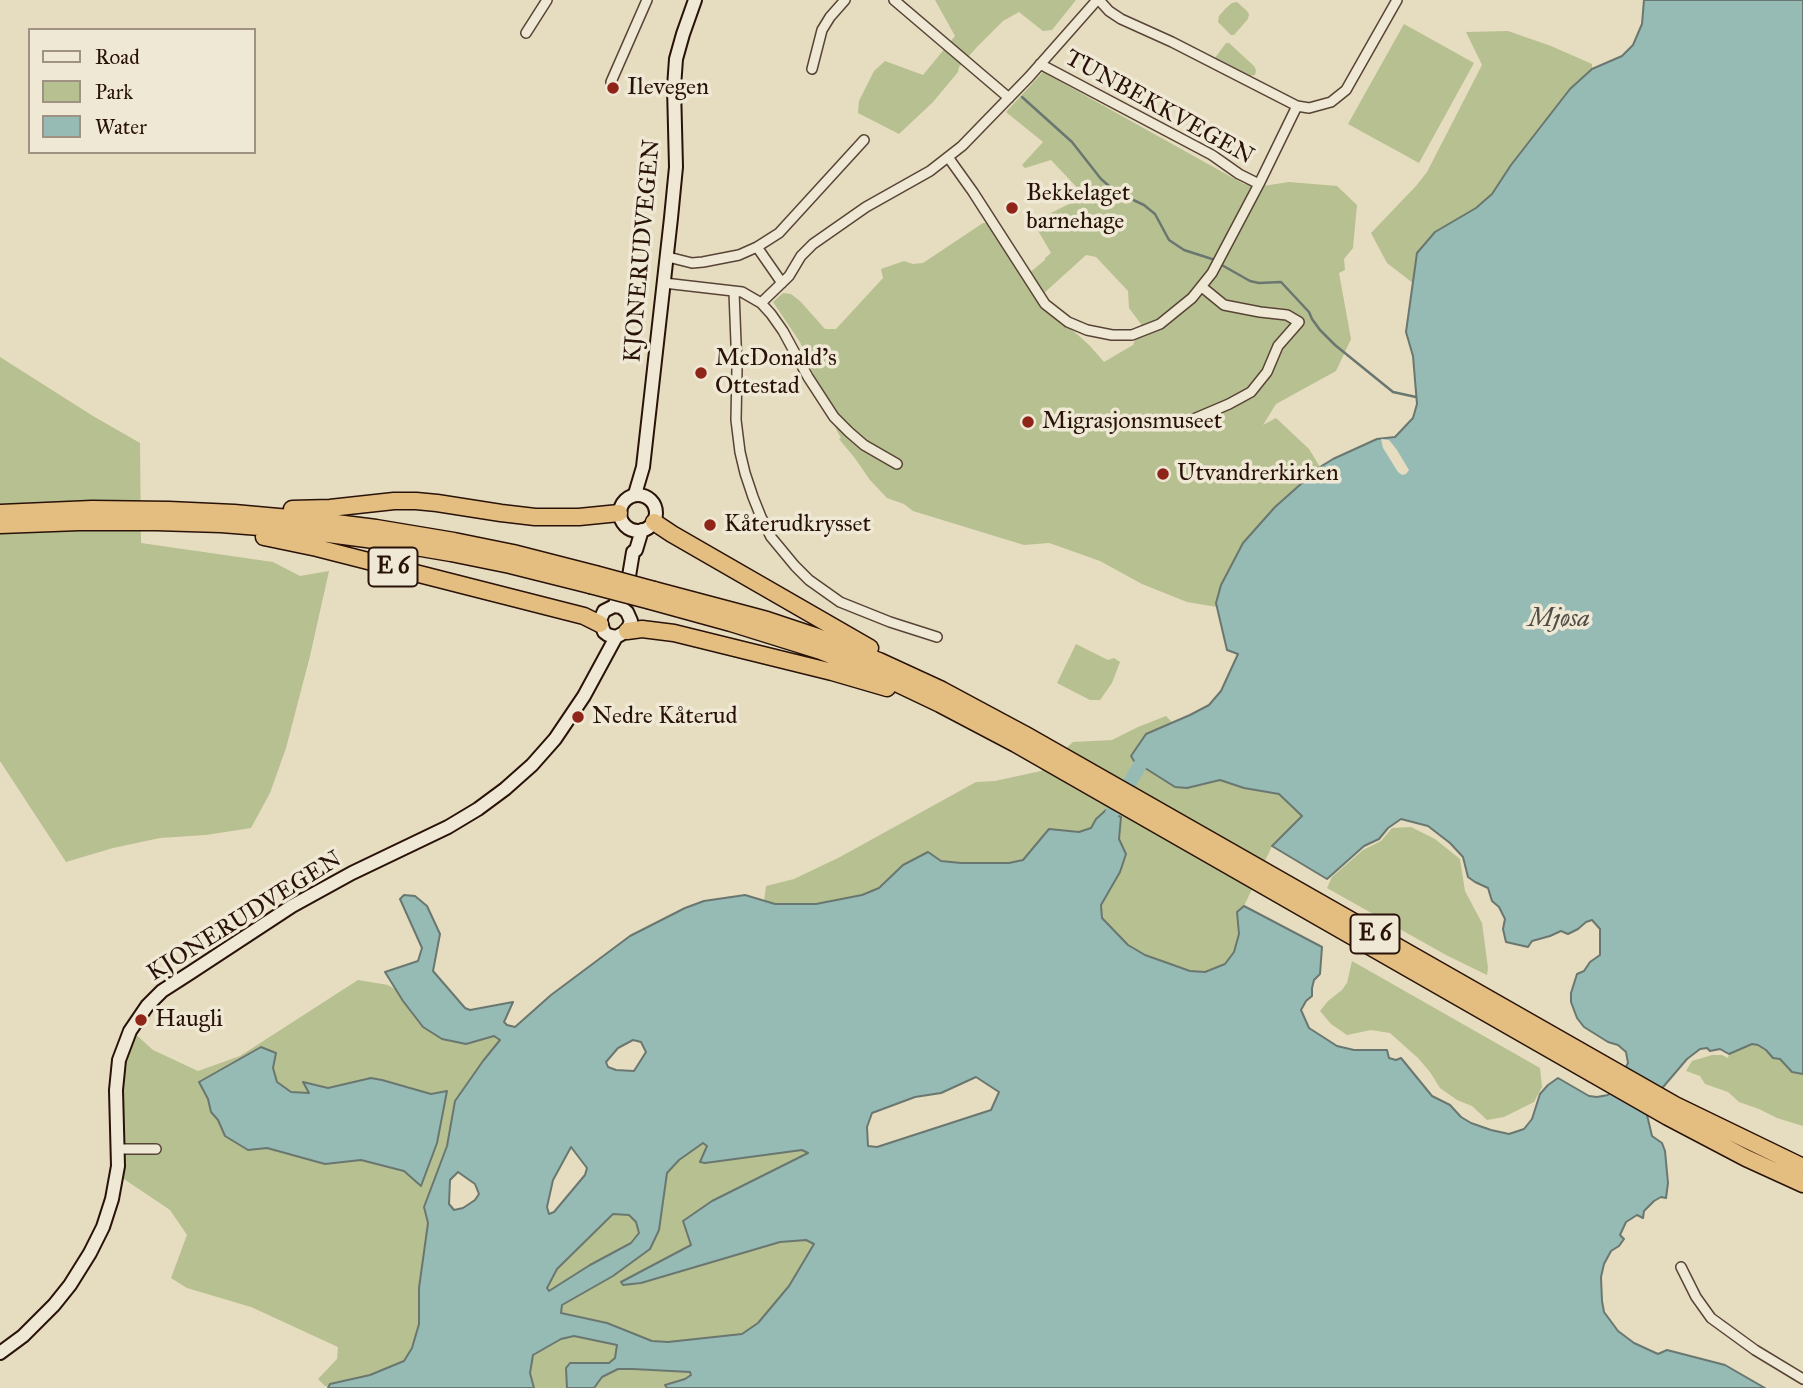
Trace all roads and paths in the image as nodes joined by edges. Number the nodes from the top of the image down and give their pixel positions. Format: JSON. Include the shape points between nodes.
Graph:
{"nodes":[{"id":1,"x":547,"y":0,"type":"edge"},
{"id":2,"x":647,"y":0,"type":"edge"},
{"id":3,"x":695,"y":0,"type":"edge"},
{"id":4,"x":845,"y":0,"type":"edge"},
{"id":5,"x":894,"y":0,"type":"edge"},
{"id":6,"x":1098,"y":0,"type":"edge"},
{"id":7,"x":1397,"y":0,"type":"edge"},
{"id":8,"x":526,"y":33,"type":"dead end"},
{"id":9,"x":1040,"y":64,"type":"junction"},
{"id":10,"x":812,"y":69,"type":"dead end"},
{"id":11,"x":611,"y":82,"type":"dead end"},
{"id":12,"x":1009,"y":98,"type":"junction"},
{"id":13,"x":1297,"y":106,"type":"junction"},
{"id":14,"x":864,"y":140,"type":"dead end"},
{"id":15,"x":947,"y":158,"type":"junction"},
{"id":16,"x":1259,"y":184,"type":"junction"},
{"id":17,"x":757,"y":247,"type":"junction"},
{"id":18,"x":668,"y":257,"type":"junction"},
{"id":19,"x":664,"y":283,"type":"junction"},
{"id":20,"x":782,"y":283,"type":"junction"},
{"id":21,"x":1202,"y":287,"type":"junction"},
{"id":22,"x":734,"y":292,"type":"junction"},
{"id":23,"x":761,"y":303,"type":"junction"},
{"id":24,"x":1182,"y":424,"type":"dead end"},
{"id":25,"x":897,"y":464,"type":"dead end"},
{"id":26,"x":640,"y":495,"type":"junction"},
{"id":27,"x":0,"y":513,"type":"edge"},
{"id":28,"x":234,"y":513,"type":"junction"},
{"id":29,"x":619,"y":513,"type":"junction"},
{"id":30,"x":182,"y":523,"type":"junction"},
{"id":31,"x":0,"y":525,"type":"edge"},
{"id":32,"x":648,"y":526,"type":"junction"},
{"id":33,"x":628,"y":528,"type":"junction"},
{"id":34,"x":633,"y":552,"type":"junction"},
{"id":35,"x":592,"y":580,"type":"junction"},
{"id":36,"x":628,"y":582,"type":"junction"},
{"id":37,"x":614,"y":606,"type":"junction"},
{"id":38,"x":627,"y":612,"type":"junction"},
{"id":39,"x":612,"y":631,"type":"junction"},
{"id":40,"x":937,"y":637,"type":"dead end"},
{"id":41,"x":941,"y":697,"type":"junction"},
{"id":42,"x":1671,"y":1111,"type":"junction"},
{"id":43,"x":118,"y":1149,"type":"junction"},
{"id":44,"x":156,"y":1149,"type":"dead end"},
{"id":45,"x":1803,"y":1167,"type":"edge"},
{"id":46,"x":1803,"y":1184,"type":"edge"},
{"id":47,"x":1681,"y":1267,"type":"dead end"},
{"id":48,"x":0,"y":1353,"type":"edge"},
{"id":49,"x":1803,"y":1379,"type":"edge"}],
"edges":[{"from":1,"to":8,"type":"street"},
{"from":2,"to":11,"type":"street"},
{"from":3,"to":18,"type":"main road","name":"KJONERUDVEGEN","via":[[683,34],[674,87],[676,167]]},
{"from":4,"to":10,"type":"street","via":[[822,30]]},
{"from":5,"to":12,"type":"street"},
{"from":6,"to":9,"type":"street","name":"TUNBEKKVEGEN"},
{"from":6,"to":13,"type":"street","via":[[1121,19]]},
{"from":7,"to":13,"type":"street","via":[[1340,97],[1309,108]]},
{"from":9,"to":12,"type":"street","name":"TUNBEKKVEGEN"},
{"from":9,"to":16,"type":"street","name":"TUNBEKKVEGEN"},
{"from":12,"to":15,"type":"street","name":"TUNBEKKVEGEN"},
{"from":13,"to":16,"type":"street","name":"TUNBEKKVEGEN"},
{"from":14,"to":17,"type":"street","via":[[779,233]]},
{"from":15,"to":20,"type":"street","name":"TUNBEKKVEGEN","via":[[813,244]]},
{"from":15,"to":21,"type":"street","name":"TUNBEKKVEGEN","via":[[1039,296],[1068,322],[1087,330],[1132,335],[1160,324]]},
{"from":16,"to":21,"type":"street","name":"TUNBEKKVEGEN"},
{"from":17,"to":18,"type":"street","via":[[703,262]]},
{"from":17,"to":20,"type":"street"},
{"from":18,"to":19,"type":"main road","name":"KJONERUDVEGEN"},
{"from":19,"to":22,"type":"street"},
{"from":19,"to":26,"type":"main road","name":"KJONERUDVEGEN"},
{"from":20,"to":23,"type":"street","name":"TUNBEKKVEGEN"},
{"from":21,"to":24,"type":"street","via":[[1224,304],[1299,321],[1251,392]]},
{"from":22,"to":23,"type":"street"},
{"from":22,"to":40,"type":"street","via":[[740,452],[771,537],[802,573],[840,602]]},
{"from":23,"to":25,"type":"street","via":[[834,417],[864,446]]},
{"from":26,"to":29,"type":"main road","via":[[625,499]]},
{"from":26,"to":32,"type":"main road","name":"KJONERUDVEGEN","via":[[656,509]]},
{"from":27,"to":28,"type":"highway","number":"E 6","via":[[131,509]]},
{"from":28,"to":29,"type":"highway","number":"E 6","via":[[416,501],[535,517]]},
{"from":28,"to":35,"type":"highway","number":"E 6","via":[[414,534],[513,553]]},
{"from":29,"to":33,"type":"main road","name":"KJONERUDVEGEN"},
{"from":30,"to":31,"type":"highway","number":"E 6"},
{"from":30,"to":35,"type":"highway","number":"E 6","via":[[387,542]]},
{"from":30,"to":39,"type":"highway","number":"E 6","via":[[298,543],[584,616]]},
{"from":32,"to":33,"type":"main road","via":[[635,531]]},
{"from":32,"to":34,"type":"main road","name":"KJONERUDVEGEN"},
{"from":32,"to":41,"type":"highway","number":"E 6","via":[[672,534],[889,658]]},
{"from":33,"to":34,"type":"main road","name":"KJONERUDVEGEN"},
{"from":34,"to":36,"type":"main road","name":"KJONERUDVEGEN"},
{"from":35,"to":41,"type":"highway","number":"E 6","bridge":true,"via":[[734,611],[815,636],[879,661]]},
{"from":36,"to":37,"type":"main road","name":"KJONERUDVEGEN"},
{"from":36,"to":38,"type":"main road","name":"KJONERUDVEGEN"},
{"from":37,"to":38,"type":"main road"},
{"from":37,"to":39,"type":"main road","name":"KJONERUDVEGEN","via":[[601,617]]},
{"from":38,"to":39,"type":"main road","name":"KJONERUDVEGEN","via":[[631,621]]},
{"from":39,"to":41,"type":"highway","number":"E 6","via":[[674,633]]},
{"from":39,"to":43,"type":"main road","name":"KJONERUDVEGEN","via":[[598,670],[555,739],[492,798],[448,827],[292,906],[147,1006],[130,1031],[119,1060]]},
{"from":41,"to":42,"type":"highway","number":"E 6","via":[[1024,734],[1100,785]]},
{"from":42,"to":45,"type":"highway","number":"E 6"},
{"from":42,"to":46,"type":"highway","number":"E 6","via":[[1746,1158]]},
{"from":43,"to":44,"type":"street"},
{"from":43,"to":48,"type":"main road","name":"KJONERUDVEGEN","via":[[112,1199],[90,1253],[46,1315]]},
{"from":47,"to":49,"type":"street","via":[[1711,1318]]}]}
